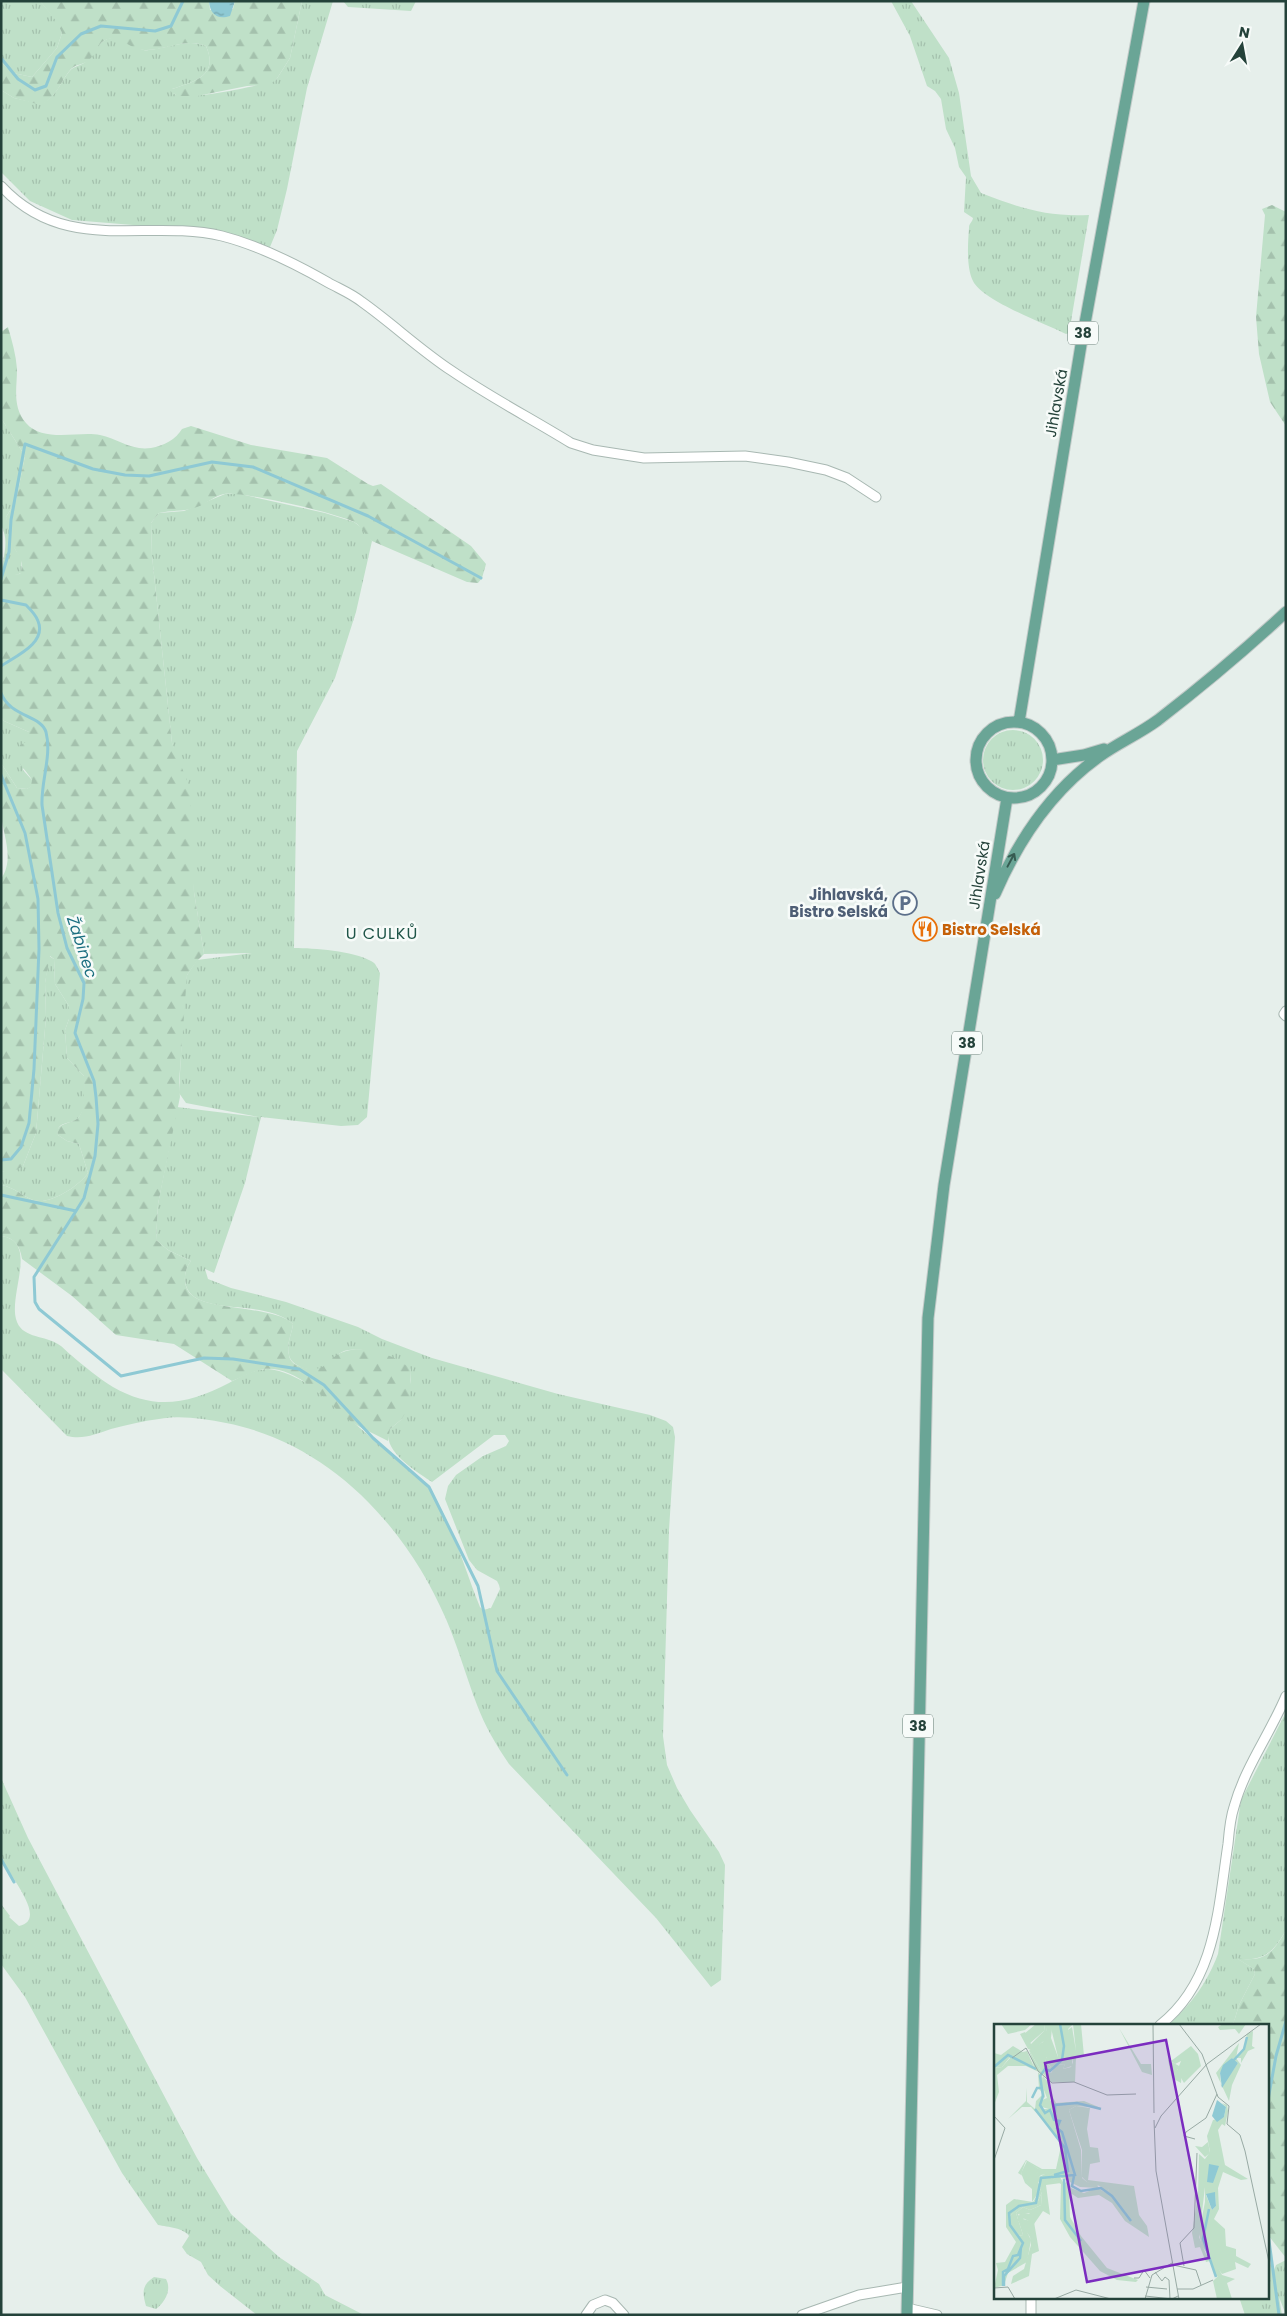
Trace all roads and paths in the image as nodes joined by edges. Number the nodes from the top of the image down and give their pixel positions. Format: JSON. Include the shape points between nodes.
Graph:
{"nodes":[{"id":1,"x":1144,"y":1,"type":"edge"},
{"id":2,"x":1,"y":186,"type":"edge"},
{"id":3,"x":876,"y":497,"type":"dead end"},
{"id":4,"x":1286,"y":612,"type":"edge"},
{"id":5,"x":1020,"y":722,"type":"junction"},
{"id":6,"x":1122,"y":742,"type":"junction"},
{"id":7,"x":1052,"y":760,"type":"junction"},
{"id":8,"x":1007,"y":798,"type":"junction"},
{"id":9,"x":987,"y":922,"type":"junction"},
{"id":10,"x":1286,"y":1011,"type":"edge"},
{"id":11,"x":1286,"y":1016,"type":"edge"},
{"id":12,"x":1286,"y":1696,"type":"edge"},
{"id":13,"x":1161,"y":2024,"type":"edge"},
{"id":14,"x":907,"y":2287,"type":"junction"},
{"id":15,"x":1030,"y":2298,"type":"edge"},
{"id":16,"x":907,"y":2311,"type":"edge"},
{"id":17,"x":586,"y":2315,"type":"edge"},
{"id":18,"x":624,"y":2315,"type":"edge"},
{"id":19,"x":802,"y":2315,"type":"edge"},
{"id":20,"x":937,"y":2315,"type":"edge"},
{"id":21,"x":1030,"y":2315,"type":"edge"}],
"edges":[{"from":1,"to":5,"type":"main road","name":"Jihlavská","number":"38","via":[[1079,355]]},
{"from":2,"to":3,"type":"street","via":[[35,214],[76,228],[222,236],[266,250],[361,301],[453,372],[572,442],[593,450],[644,458],[746,456],[788,462],[848,478]]},
{"from":4,"to":6,"type":"main road","via":[[1210,680],[1156,722]]},
{"from":5,"to":7,"type":"main road","via":[[1043,735],[1050,747]]},
{"from":5,"to":8,"type":"main road","via":[[1006,722],[994,727],[980,741],[976,753],[980,779],[994,793]]},
{"from":6,"to":7,"type":"main road","via":[[1084,755]]},
{"from":9,"to":6,"type":"main road","one_way":true,"via":[[993,898],[1010,862],[1042,813],[1079,773]]},
{"from":7,"to":8,"type":"main road","via":[[1049,774],[1041,787],[1022,797]]},
{"from":8,"to":9,"type":"main road","name":"Jihlavská","number":"38"},
{"from":9,"to":14,"type":"main road","name":"Jihlavská","number":"38","via":[[930,1285]]},
{"from":10,"to":11,"type":"street"},
{"from":12,"to":13,"type":"street","via":[[1250,1765],[1233,1810],[1207,1958],[1189,1996]]},
{"from":14,"to":16,"type":"main road","number":"38"},
{"from":14,"to":19,"type":"street","via":[[859,2295]]},
{"from":15,"to":21,"type":"street"},
{"from":16,"to":20,"type":"street"},
{"from":17,"to":18,"type":"street","via":[[594,2305],[605,2300],[613,2303]]}]}
